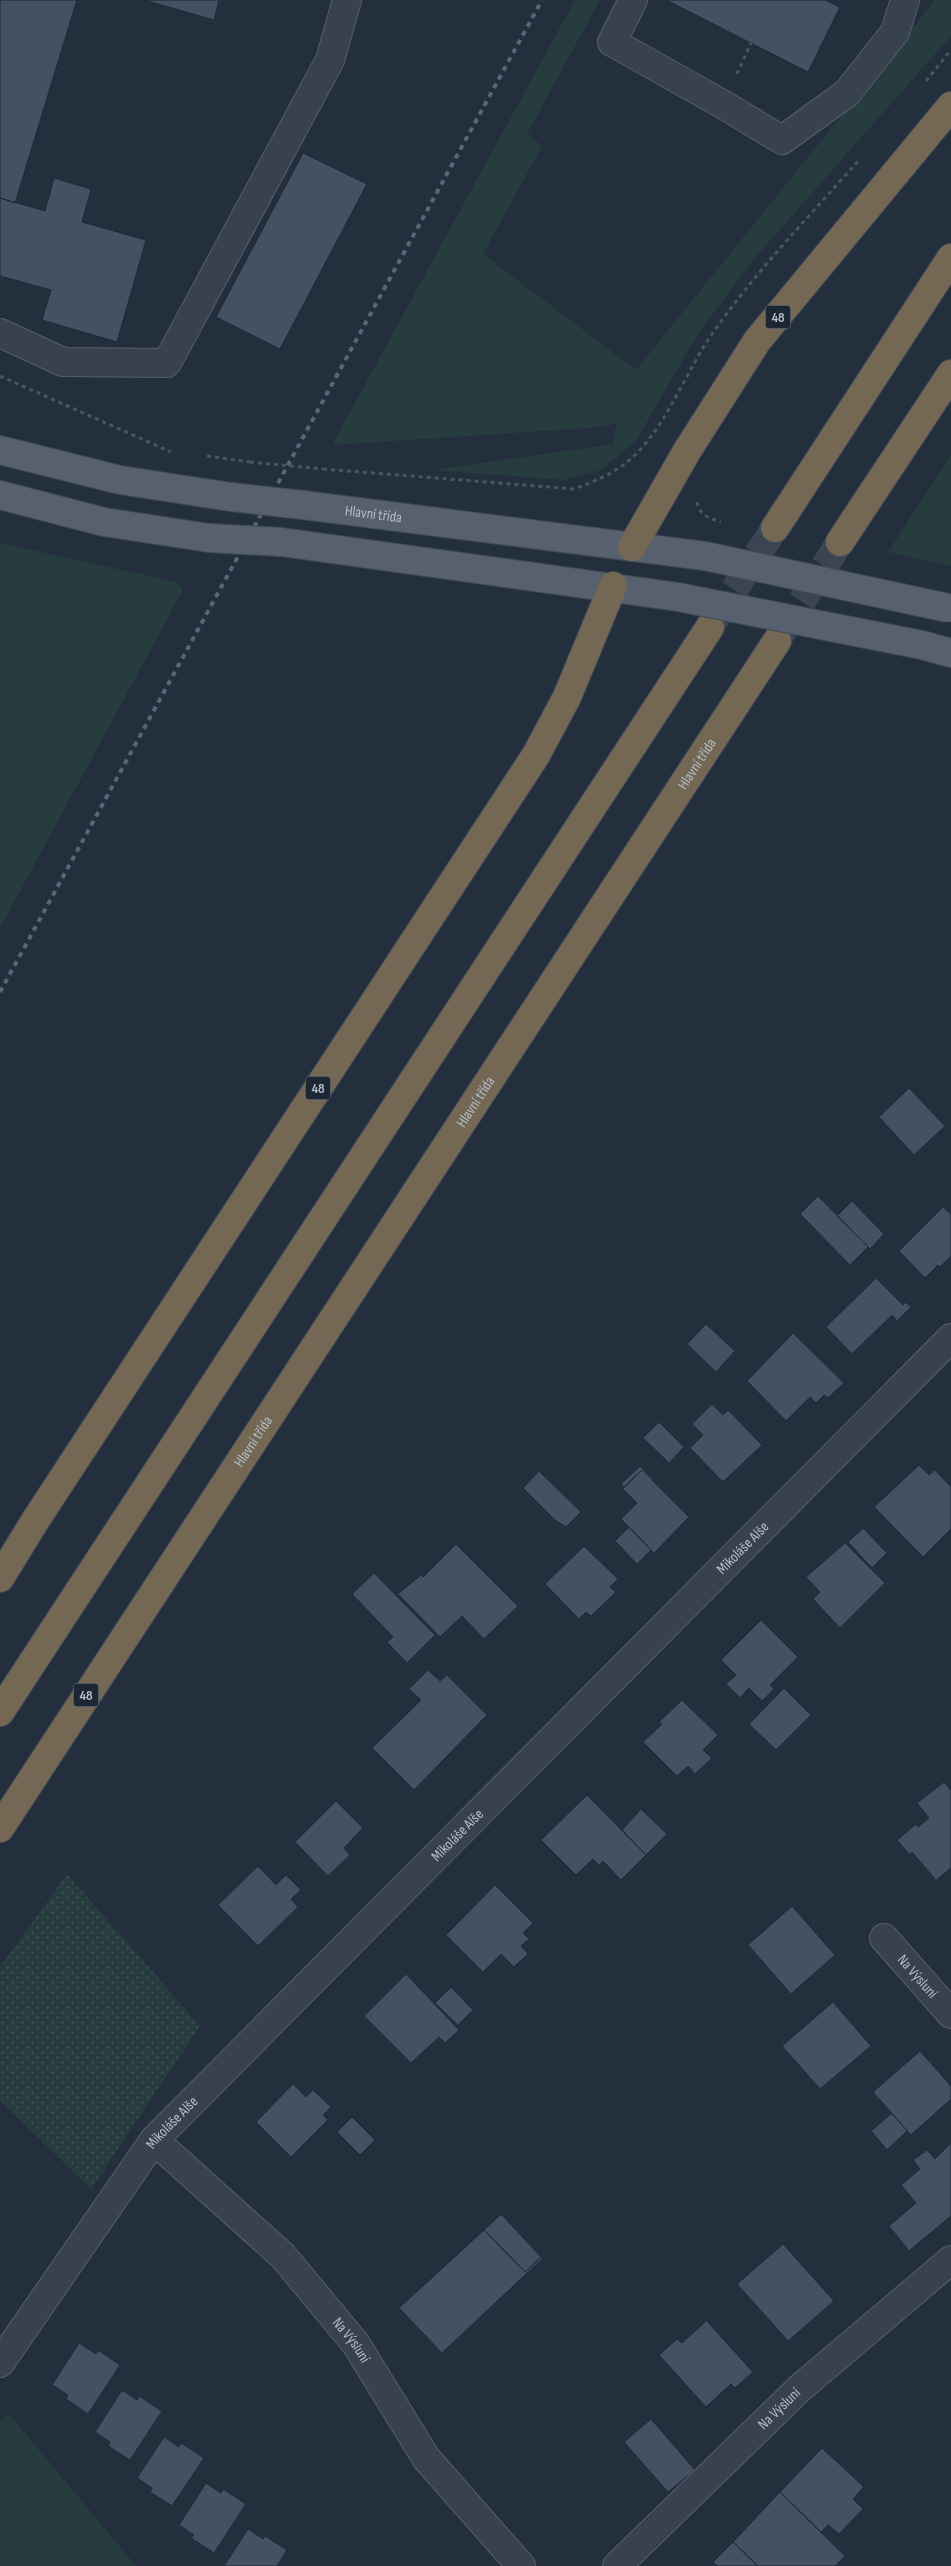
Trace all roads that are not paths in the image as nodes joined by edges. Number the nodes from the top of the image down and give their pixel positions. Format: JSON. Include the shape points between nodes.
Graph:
{"nodes":[{"id":1,"x":347,"y":0,"type":"edge"},
{"id":2,"x":633,"y":0,"type":"edge"},
{"id":3,"x":905,"y":0,"type":"edge"},
{"id":4,"x":951,"y":106,"type":"edge"},
{"id":5,"x":951,"y":258,"type":"edge"},
{"id":6,"x":0,"y":333,"type":"edge"},
{"id":7,"x":951,"y":374,"type":"edge"},
{"id":8,"x":0,"y":450,"type":"edge"},
{"id":9,"x":0,"y":495,"type":"edge"},
{"id":10,"x":775,"y":528,"type":"tunnel mouth"},
{"id":11,"x":840,"y":542,"type":"tunnel mouth"},
{"id":12,"x":632,"y":547,"type":"junction"},
{"id":13,"x":613,"y":586,"type":"junction"},
{"id":14,"x":950,"y":608,"type":"edge"},
{"id":15,"x":710,"y":627,"type":"tunnel mouth"},
{"id":16,"x":776,"y":641,"type":"tunnel mouth"},
{"id":17,"x":951,"y":653,"type":"edge"},
{"id":18,"x":951,"y":1338,"type":"edge"},
{"id":19,"x":0,"y":1578,"type":"edge"},
{"id":20,"x":0,"y":1712,"type":"edge"},
{"id":21,"x":0,"y":1828,"type":"edge"},
{"id":22,"x":884,"y":1938,"type":"dead end"},
{"id":23,"x":951,"y":2014,"type":"edge"},
{"id":24,"x":154,"y":2140,"type":"junction"},
{"id":25,"x":951,"y":2260,"type":"edge"},
{"id":26,"x":0,"y":2363,"type":"edge"},
{"id":27,"x":521,"y":2566,"type":"edge"},
{"id":28,"x":617,"y":2566,"type":"edge"}],
"edges":[{"from":1,"to":6,"type":"street","via":[[330,60],[167,363],[63,362]]},
{"from":2,"to":3,"type":"street","via":[[612,42],[782,140],[847,93],[895,32]]},
{"from":4,"to":12,"type":"highway","number":"48","via":[[757,341],[687,451]]},
{"from":5,"to":10,"type":"highway"},
{"from":7,"to":11,"type":"highway"},
{"from":8,"to":12,"type":"main road","name":"Hlavní třída","bridge":true,"via":[[120,480]]},
{"from":9,"to":13,"type":"main road","bridge":true,"via":[[104,522],[209,538],[281,542]]},
{"from":12,"to":13,"type":"main road","number":"48"},
{"from":12,"to":14,"type":"main road","name":"Hlavní třída","bridge":true,"via":[[705,556]]},
{"from":13,"to":17,"type":"main road","bridge":true},
{"from":13,"to":19,"type":"highway","number":"48","via":[[567,697],[536,755]]},
{"from":15,"to":20,"type":"highway"},
{"from":16,"to":21,"type":"highway","name":"Hlavní třída","number":"48"},
{"from":18,"to":24,"type":"street","name":"Mikoláše Alše"},
{"from":22,"to":23,"type":"street","name":"Na Výsluní"},
{"from":24,"to":26,"type":"street","name":"Mikoláše Alše"},
{"from":24,"to":27,"type":"street","name":"Na Výsluní","via":[[283,2256],[356,2344],[426,2458]]},
{"from":25,"to":28,"type":"street","name":"Na Výsluní","via":[[800,2388]]}]}
